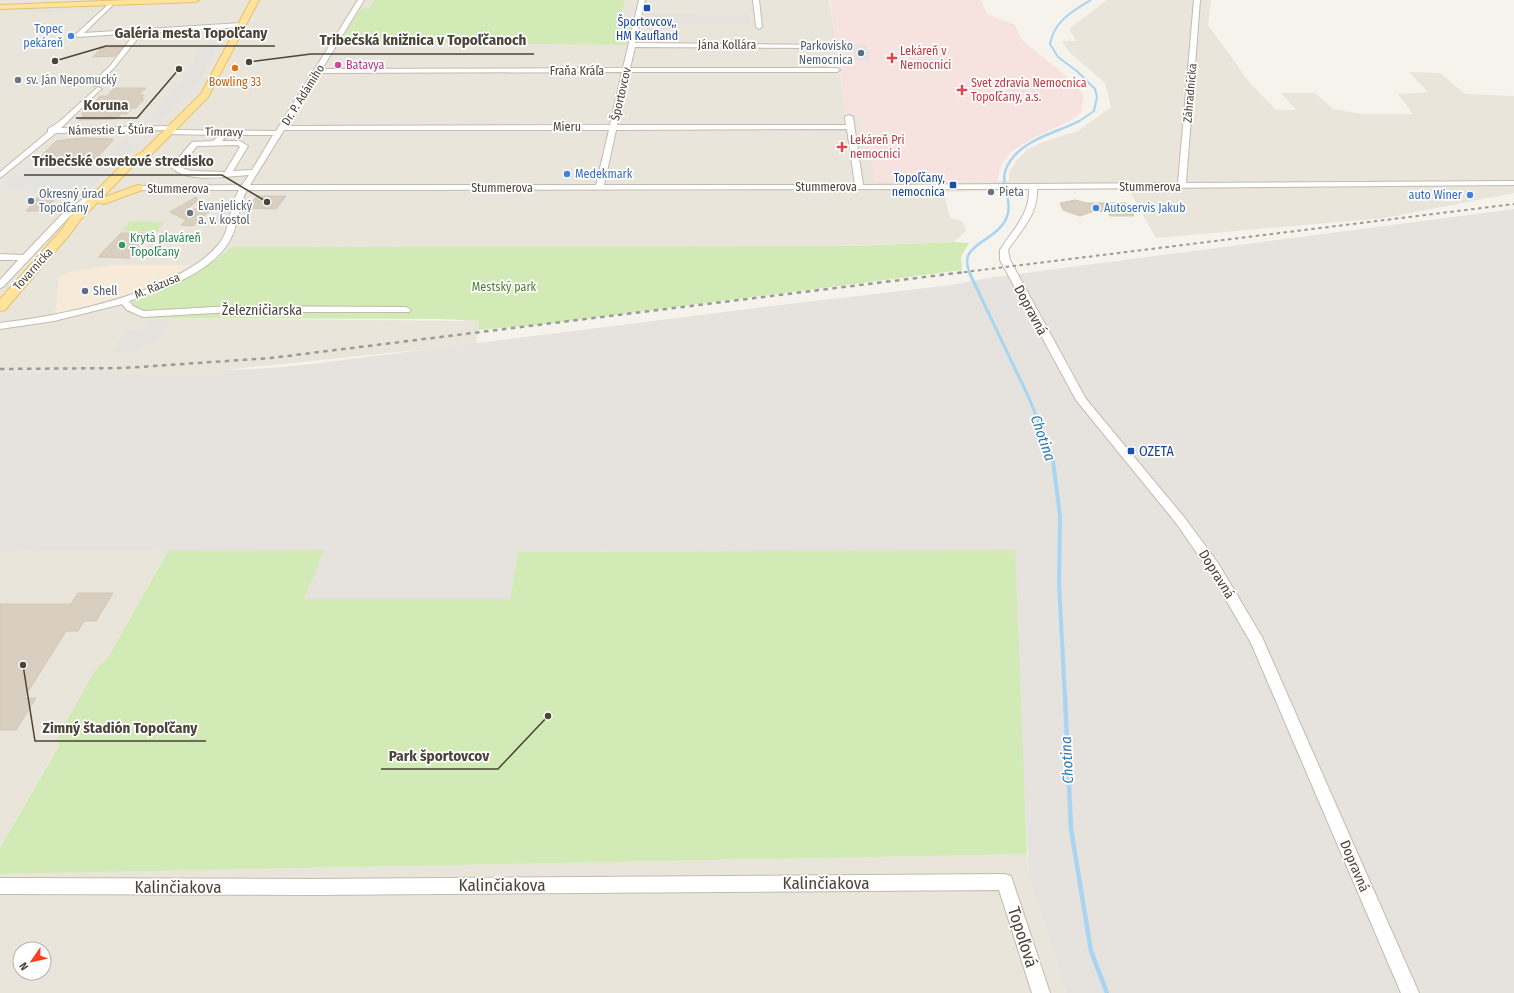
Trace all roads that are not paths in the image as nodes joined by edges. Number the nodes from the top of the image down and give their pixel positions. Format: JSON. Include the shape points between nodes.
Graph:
{"nodes":[{"id":1,"x":195,"y":0,"type":"edge"},
{"id":2,"x":255,"y":0,"type":"edge"},
{"id":3,"x":361,"y":0,"type":"edge"},
{"id":4,"x":642,"y":0,"type":"edge"},
{"id":5,"x":756,"y":0,"type":"edge"},
{"id":6,"x":1197,"y":0,"type":"edge"},
{"id":7,"x":112,"y":3,"type":"junction"},
{"id":8,"x":0,"y":6,"type":"edge"},
{"id":9,"x":241,"y":25,"type":"junction"},
{"id":10,"x":759,"y":27,"type":"dead end"},
{"id":11,"x":140,"y":31,"type":"junction"},
{"id":12,"x":632,"y":45,"type":"junction"},
{"id":13,"x":822,"y":46,"type":"dead end"},
{"id":14,"x":837,"y":70,"type":"dead end"},
{"id":15,"x":318,"y":71,"type":"junction"},
{"id":16,"x":626,"y":71,"type":"junction"},
{"id":17,"x":849,"y":117,"type":"dead end"},
{"id":18,"x":613,"y":127,"type":"junction"},
{"id":19,"x":851,"y":127,"type":"junction"},
{"id":20,"x":54,"y":129,"type":"junction"},
{"id":21,"x":170,"y":130,"type":"junction"},
{"id":22,"x":281,"y":130,"type":"junction"},
{"id":23,"x":225,"y":132,"type":"junction"},
{"id":24,"x":215,"y":143,"type":"junction"},
{"id":25,"x":146,"y":154,"type":"junction"},
{"id":26,"x":132,"y":172,"type":"junction"},
{"id":27,"x":255,"y":172,"type":"junction"},
{"id":28,"x":228,"y":173,"type":"junction"},
{"id":29,"x":0,"y":176,"type":"edge"},
{"id":30,"x":1514,"y":184,"type":"edge"},
{"id":31,"x":1182,"y":186,"type":"junction"},
{"id":32,"x":859,"y":187,"type":"junction"},
{"id":33,"x":110,"y":188,"type":"junction"},
{"id":34,"x":142,"y":188,"type":"junction"},
{"id":35,"x":599,"y":188,"type":"junction"},
{"id":36,"x":1033,"y":188,"type":"junction"},
{"id":37,"x":244,"y":189,"type":"junction"},
{"id":38,"x":273,"y":189,"type":"junction"},
{"id":39,"x":103,"y":201,"type":"junction"},
{"id":40,"x":237,"y":202,"type":"junction"},
{"id":41,"x":67,"y":231,"type":"junction"},
{"id":42,"x":0,"y":257,"type":"edge"},
{"id":43,"x":25,"y":258,"type":"junction"},
{"id":44,"x":0,"y":285,"type":"edge"},
{"id":45,"x":122,"y":300,"type":"junction"},
{"id":46,"x":0,"y":307,"type":"edge"},
{"id":47,"x":406,"y":310,"type":"dead end"},
{"id":48,"x":0,"y":326,"type":"edge"},
{"id":49,"x":1005,"y":882,"type":"joint"},
{"id":50,"x":0,"y":886,"type":"edge"},
{"id":51,"x":1041,"y":993,"type":"edge"},
{"id":52,"x":1410,"y":993,"type":"edge"}],
"edges":[{"from":1,"to":7,"type":"main road"},
{"from":2,"to":9,"type":"main road"},
{"from":3,"to":15,"type":"street","name":"Dr. P. Adámiho"},
{"from":4,"to":12,"type":"street","name":"Športovcov"},
{"from":5,"to":10,"type":"street"},
{"from":6,"to":31,"type":"street","name":"Záhradnícka"},
{"from":7,"to":8,"type":"main road","via":[[12,9]]},
{"from":7,"to":11,"type":"street","via":[[78,34]]},
{"from":9,"to":11,"type":"street"},
{"from":9,"to":21,"type":"main road","via":[[208,91]]},
{"from":11,"to":20,"type":"street","via":[[112,67]]},
{"from":12,"to":13,"type":"street","name":"Jána Kollára"},
{"from":12,"to":16,"type":"street","name":"Športovcov"},
{"from":14,"to":16,"type":"street","name":"Fraňa Kráľa"},
{"from":15,"to":16,"type":"street","name":"Fraňa Kráľa"},
{"from":15,"to":22,"type":"street","name":"Dr. P. Adámiho"},
{"from":16,"to":18,"type":"street","name":"Športovcov"},
{"from":17,"to":19,"type":"street"},
{"from":18,"to":19,"type":"street","name":"Mieru"},
{"from":18,"to":22,"type":"street","name":"Mieru"},
{"from":18,"to":35,"type":"street","name":"Športovcov"},
{"from":19,"to":32,"type":"street"},
{"from":20,"to":21,"type":"street","name":"Námestie Ľ. Štúra"},
{"from":20,"to":29,"type":"street"},
{"from":21,"to":23,"type":"street","name":"Timravy"},
{"from":21,"to":25,"type":"main road"},
{"from":22,"to":23,"type":"street","name":"Timravy"},
{"from":22,"to":27,"type":"street","name":"Dr. P. Adámiho"},
{"from":23,"to":24,"type":"street"},
{"from":24,"to":28,"type":"street","via":[[240,143],[244,146]]},
{"from":24,"to":28,"type":"street","via":[[195,144],[175,167],[182,172],[218,175]]},
{"from":25,"to":26,"type":"main road"},
{"from":25,"to":33,"type":"main road","via":[[128,165]]},
{"from":26,"to":33,"type":"main road"},
{"from":26,"to":34,"type":"main road","via":[[133,179]]},
{"from":27,"to":28,"type":"street"},
{"from":27,"to":37,"type":"street","name":"Dr. P. Adámiho"},
{"from":30,"to":31,"type":"street","name":"Stummerova"},
{"from":31,"to":36,"type":"street","name":"Stummerova"},
{"from":32,"to":35,"type":"street","name":"Stummerova"},
{"from":32,"to":36,"type":"street","name":"Stummerova"},
{"from":33,"to":34,"type":"main road"},
{"from":33,"to":39,"type":"main road","name":"Tovarnícka"},
{"from":33,"to":41,"type":"main road","name":"Tovarnícka","via":[[75,218]]},
{"from":33,"to":43,"type":"street","via":[[68,213]]},
{"from":34,"to":37,"type":"street","name":"Stummerova"},
{"from":34,"to":39,"type":"main road"},
{"from":35,"to":38,"type":"street","name":"Stummerova"},
{"from":36,"to":52,"type":"street","name":"Dopravná","via":[[1030,212],[1022,228],[1004,250],[1005,260],[1081,400],[1180,520],[1213,566],[1257,641]]},
{"from":37,"to":38,"type":"street","name":"Stummerova"},
{"from":37,"to":40,"type":"street","name":"M. Rázusa"},
{"from":38,"to":40,"type":"street"},
{"from":39,"to":41,"type":"main road","name":"Tovarnícka","via":[[86,218]]},
{"from":40,"to":45,"type":"street","name":"M. Rázusa","via":[[232,229],[216,252],[192,270]]},
{"from":41,"to":46,"type":"main road","name":"Tovarnícka"},
{"from":42,"to":43,"type":"street"},
{"from":43,"to":44,"type":"street"},
{"from":45,"to":47,"type":"street","name":"Železničiarska","via":[[130,308],[143,314],[232,309]]},
{"from":45,"to":48,"type":"street","name":"M. Rázusa","via":[[56,318]]},
{"from":49,"to":50,"type":"street","name":"Kalinčiakova","via":[[320,887]]},
{"from":49,"to":51,"type":"street","name":"Topoľová"}]}
